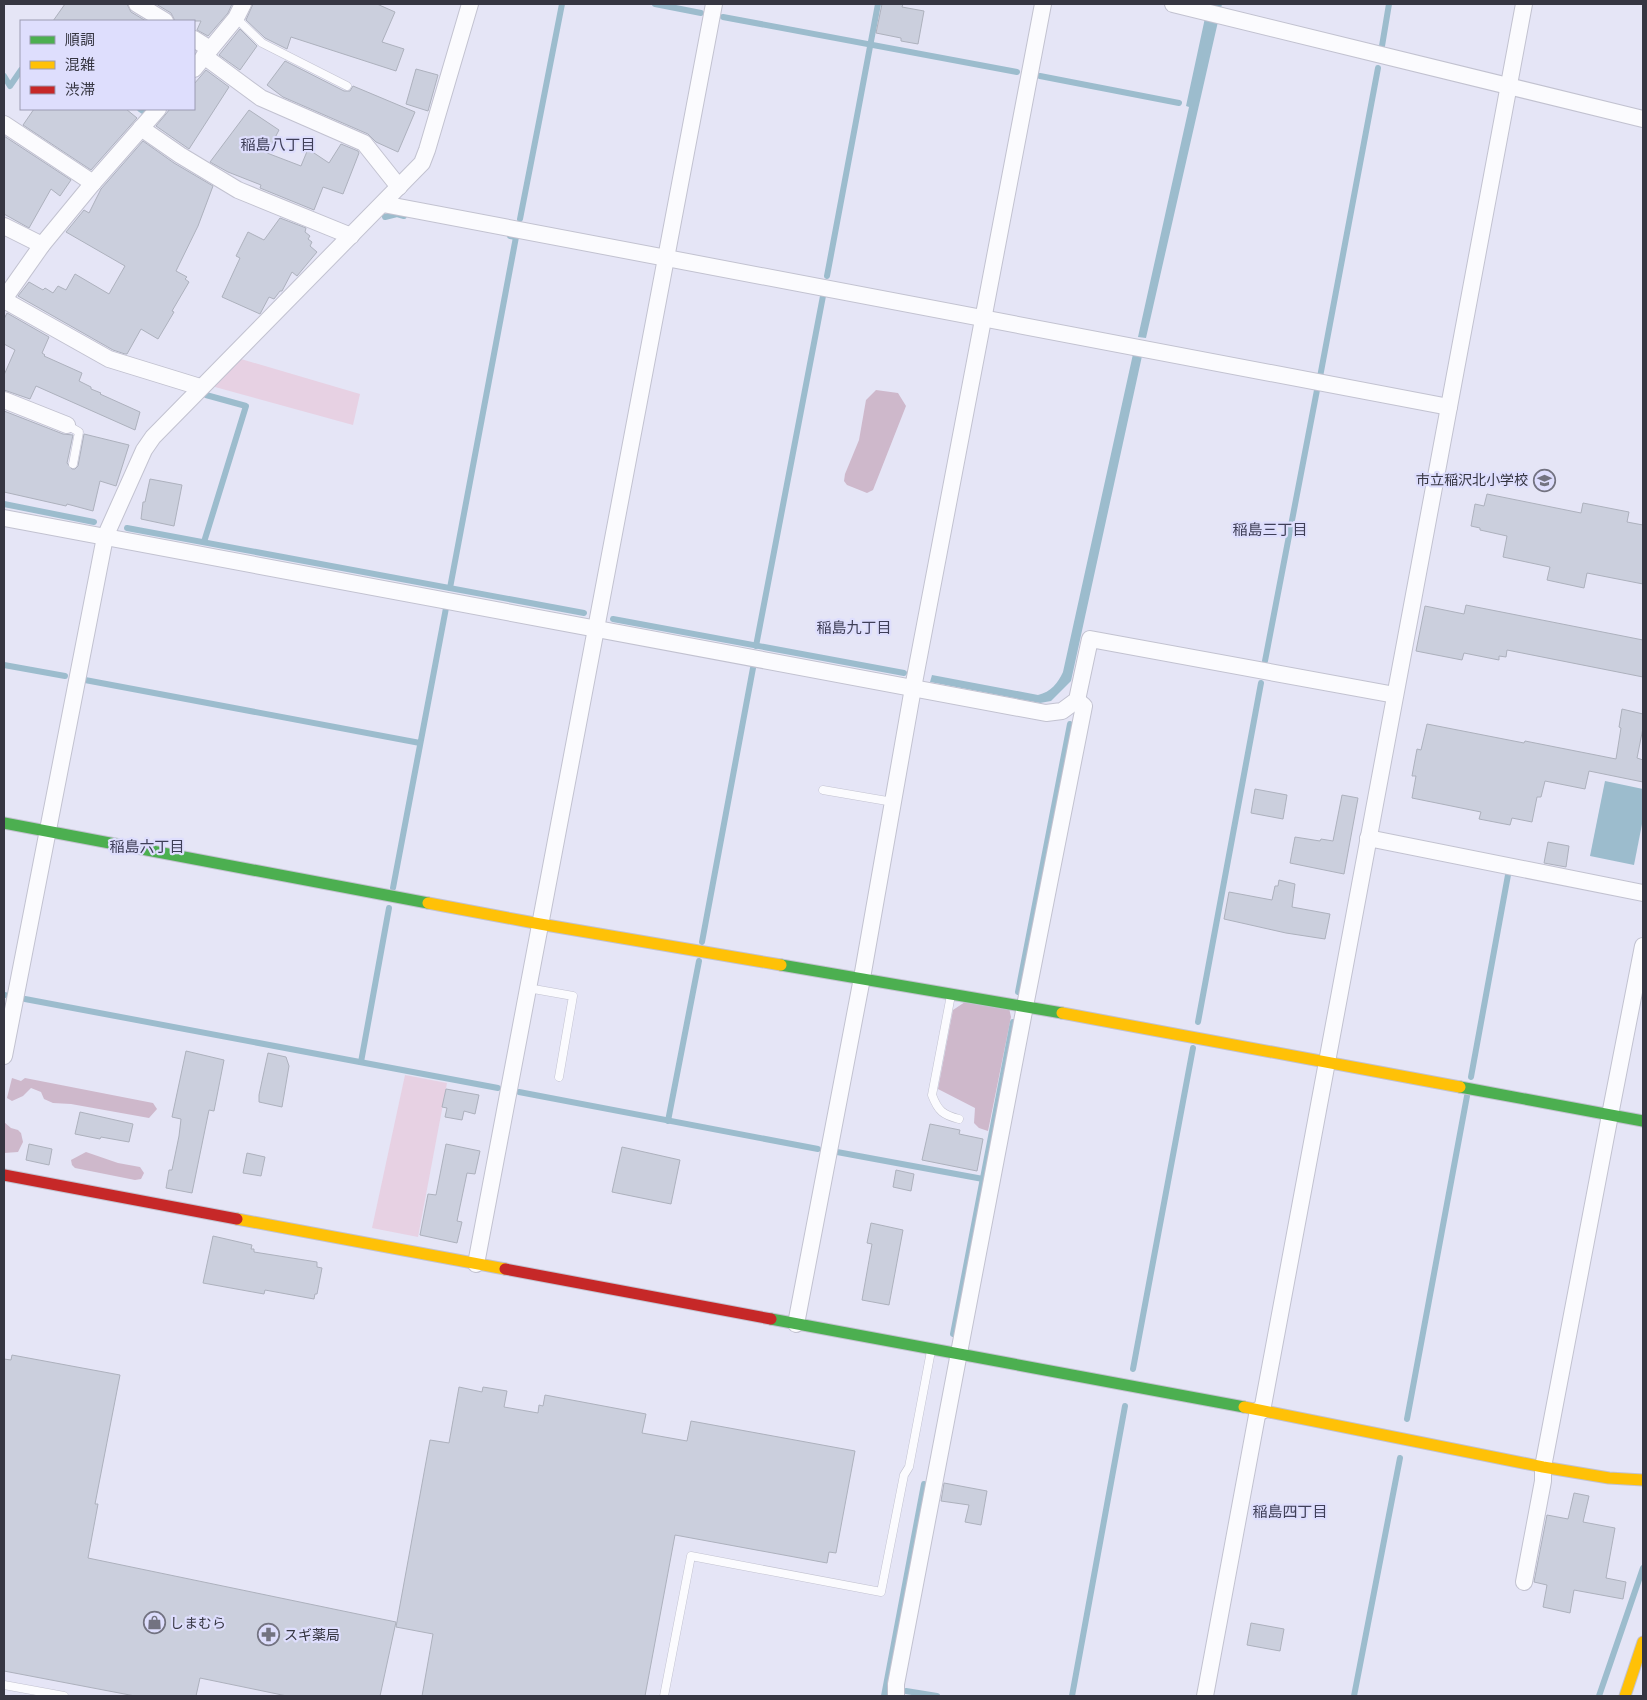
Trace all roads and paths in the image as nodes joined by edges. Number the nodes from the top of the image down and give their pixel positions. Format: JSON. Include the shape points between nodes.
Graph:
{"nodes":[{"id":1,"x":137,"y":4,"type":"edge"},
{"id":2,"x":470,"y":4,"type":"edge"},
{"id":3,"x":714,"y":4,"type":"edge"},
{"id":4,"x":1043,"y":4,"type":"edge"},
{"id":5,"x":1173,"y":4,"type":"edge"},
{"id":6,"x":1524,"y":4,"type":"edge"},
{"id":7,"x":1203,"y":8,"type":"edge"},
{"id":8,"x":239,"y":11,"type":"edge"},
{"id":9,"x":163,"y":20,"type":"edge"},
{"id":10,"x":195,"y":41,"type":"edge"},
{"id":11,"x":203,"y":58,"type":"edge"},
{"id":12,"x":346,"y":86,"type":"dead end"},
{"id":13,"x":1509,"y":86,"type":"junction"},
{"id":14,"x":157,"y":110,"type":"edge"},
{"id":15,"x":1643,"y":119,"type":"edge"},
{"id":16,"x":4,"y":124,"type":"edge"},
{"id":17,"x":141,"y":128,"type":"junction"},
{"id":18,"x":93,"y":183,"type":"junction"},
{"id":19,"x":399,"y":187,"type":"junction"},
{"id":20,"x":383,"y":204,"type":"junction"},
{"id":21,"x":4,"y":226,"type":"edge"},
{"id":22,"x":351,"y":236,"type":"junction"},
{"id":23,"x":42,"y":245,"type":"junction"},
{"id":24,"x":666,"y":258,"type":"junction"},
{"id":25,"x":4,"y":300,"type":"edge"},
{"id":26,"x":983,"y":318,"type":"junction"},
{"id":27,"x":200,"y":387,"type":"junction"},
{"id":28,"x":4,"y":400,"type":"edge"},
{"id":29,"x":1449,"y":407,"type":"junction"},
{"id":30,"x":67,"y":425,"type":"joint"},
{"id":31,"x":73,"y":464,"type":"dead end"},
{"id":32,"x":4,"y":518,"type":"edge"},
{"id":33,"x":105,"y":537,"type":"junction"},
{"id":34,"x":596,"y":629,"type":"junction"},
{"id":35,"x":913,"y":688,"type":"junction"},
{"id":36,"x":1395,"y":695,"type":"junction"},
{"id":37,"x":1077,"y":700,"type":"junction"},
{"id":38,"x":823,"y":790,"type":"dead end"},
{"id":39,"x":893,"y":802,"type":"junction"},
{"id":40,"x":4,"y":823,"type":"edge"},
{"id":41,"x":48,"y":831,"type":"junction"},
{"id":42,"x":1368,"y":838,"type":"junction"},
{"id":43,"x":1643,"y":893,"type":"edge"},
{"id":44,"x":540,"y":924,"type":"junction"},
{"id":45,"x":1643,"y":946,"type":"edge"},
{"id":46,"x":862,"y":978,"type":"junction"},
{"id":47,"x":528,"y":988,"type":"junction"},
{"id":48,"x":952,"y":993,"type":"junction"},
{"id":49,"x":1025,"y":1006,"type":"junction"},
{"id":50,"x":4,"y":1056,"type":"edge"},
{"id":51,"x":1326,"y":1062,"type":"junction"},
{"id":52,"x":558,"y":1077,"type":"dead end"},
{"id":53,"x":1610,"y":1115,"type":"junction"},
{"id":54,"x":960,"y":1119,"type":"dead end"},
{"id":55,"x":1643,"y":1122,"type":"edge"},
{"id":56,"x":4,"y":1176,"type":"edge"},
{"id":57,"x":476,"y":1264,"type":"junction"},
{"id":58,"x":796,"y":1324,"type":"junction"},
{"id":59,"x":931,"y":1349,"type":"junction"},
{"id":60,"x":960,"y":1354,"type":"junction"},
{"id":61,"x":1260,"y":1410,"type":"junction"},
{"id":62,"x":1543,"y":1467,"type":"junction"},
{"id":63,"x":1643,"y":1480,"type":"edge"},
{"id":64,"x":1524,"y":1582,"type":"dead end"},
{"id":65,"x":1643,"y":1642,"type":"edge"},
{"id":66,"x":4,"y":1685,"type":"edge"},
{"id":67,"x":64,"y":1696,"type":"edge"},
{"id":68,"x":664,"y":1696,"type":"edge"},
{"id":69,"x":896,"y":1696,"type":"edge"},
{"id":70,"x":1204,"y":1696,"type":"edge"},
{"id":71,"x":1625,"y":1696,"type":"edge"}],
"edges":[{"from":1,"to":9,"type":"street"},
{"from":2,"to":19,"type":"street","via":[[422,163]]},
{"from":3,"to":24,"type":"street"},
{"from":4,"to":26,"type":"street"},
{"from":5,"to":7,"type":"street"},
{"from":6,"to":13,"type":"street"},
{"from":7,"to":13,"type":"street","via":[[1222,16]]},
{"from":8,"to":11,"type":"street"},
{"from":8,"to":12,"type":"lane","via":[[262,43]]},
{"from":10,"to":11,"type":"street"},
{"from":11,"to":19,"type":"street","via":[[261,98],[364,143]]},
{"from":13,"to":15,"type":"street"},
{"from":13,"to":29,"type":"street"},
{"from":14,"to":17,"type":"street"},
{"from":16,"to":18,"type":"street"},
{"from":17,"to":18,"type":"street"},
{"from":17,"to":22,"type":"street","via":[[180,156],[238,190]]},
{"from":18,"to":23,"type":"street"},
{"from":19,"to":20,"type":"street"},
{"from":20,"to":22,"type":"street"},
{"from":20,"to":24,"type":"street"},
{"from":21,"to":23,"type":"street"},
{"from":22,"to":27,"type":"street"},
{"from":23,"to":25,"type":"street"},
{"from":24,"to":26,"type":"street"},
{"from":24,"to":34,"type":"street"},
{"from":25,"to":27,"type":"street","via":[[109,359]]},
{"from":26,"to":29,"type":"street"},
{"from":26,"to":35,"type":"street"},
{"from":27,"to":33,"type":"street","via":[[152,436]]},
{"from":28,"to":30,"type":"street"},
{"from":29,"to":36,"type":"street"},
{"from":30,"to":31,"type":"lane","via":[[79,432]]},
{"from":32,"to":33,"type":"street"},
{"from":33,"to":34,"type":"street"},
{"from":33,"to":41,"type":"street"},
{"from":34,"to":35,"type":"street"},
{"from":34,"to":44,"type":"street"},
{"from":35,"to":37,"type":"street","via":[[1046,713],[1062,712]]},
{"from":35,"to":39,"type":"street"},
{"from":36,"to":37,"type":"street","via":[[1090,639]]},
{"from":36,"to":42,"type":"street"},
{"from":37,"to":49,"type":"street","via":[[1084,706]]},
{"from":38,"to":39,"type":"lane"},
{"from":39,"to":46,"type":"street"},
{"from":40,"to":41,"type":"street"},
{"from":41,"to":44,"type":"street"},
{"from":41,"to":50,"type":"street"},
{"from":42,"to":43,"type":"street"},
{"from":42,"to":51,"type":"street"},
{"from":44,"to":46,"type":"street"},
{"from":44,"to":47,"type":"street"},
{"from":45,"to":53,"type":"street"},
{"from":46,"to":48,"type":"street"},
{"from":46,"to":58,"type":"street"},
{"from":47,"to":52,"type":"lane","via":[[573,996]]},
{"from":47,"to":57,"type":"street"},
{"from":48,"to":49,"type":"street"},
{"from":48,"to":54,"type":"lane","via":[[932,1095],[936,1106],[947,1116]]},
{"from":49,"to":51,"type":"street"},
{"from":49,"to":60,"type":"street"},
{"from":51,"to":53,"type":"street"},
{"from":51,"to":61,"type":"street"},
{"from":53,"to":55,"type":"street"},
{"from":53,"to":62,"type":"street"},
{"from":56,"to":57,"type":"street"},
{"from":57,"to":58,"type":"street"},
{"from":58,"to":59,"type":"street"},
{"from":59,"to":60,"type":"street"},
{"from":59,"to":68,"type":"lane","via":[[882,1592],[691,1556]]},
{"from":60,"to":61,"type":"street"},
{"from":60,"to":69,"type":"street"},
{"from":61,"to":62,"type":"street"},
{"from":61,"to":70,"type":"street"},
{"from":62,"to":63,"type":"street"},
{"from":62,"to":64,"type":"street","via":[[1544,1481]]},
{"from":65,"to":71,"type":"street"},
{"from":66,"to":67,"type":"lane"}]}
